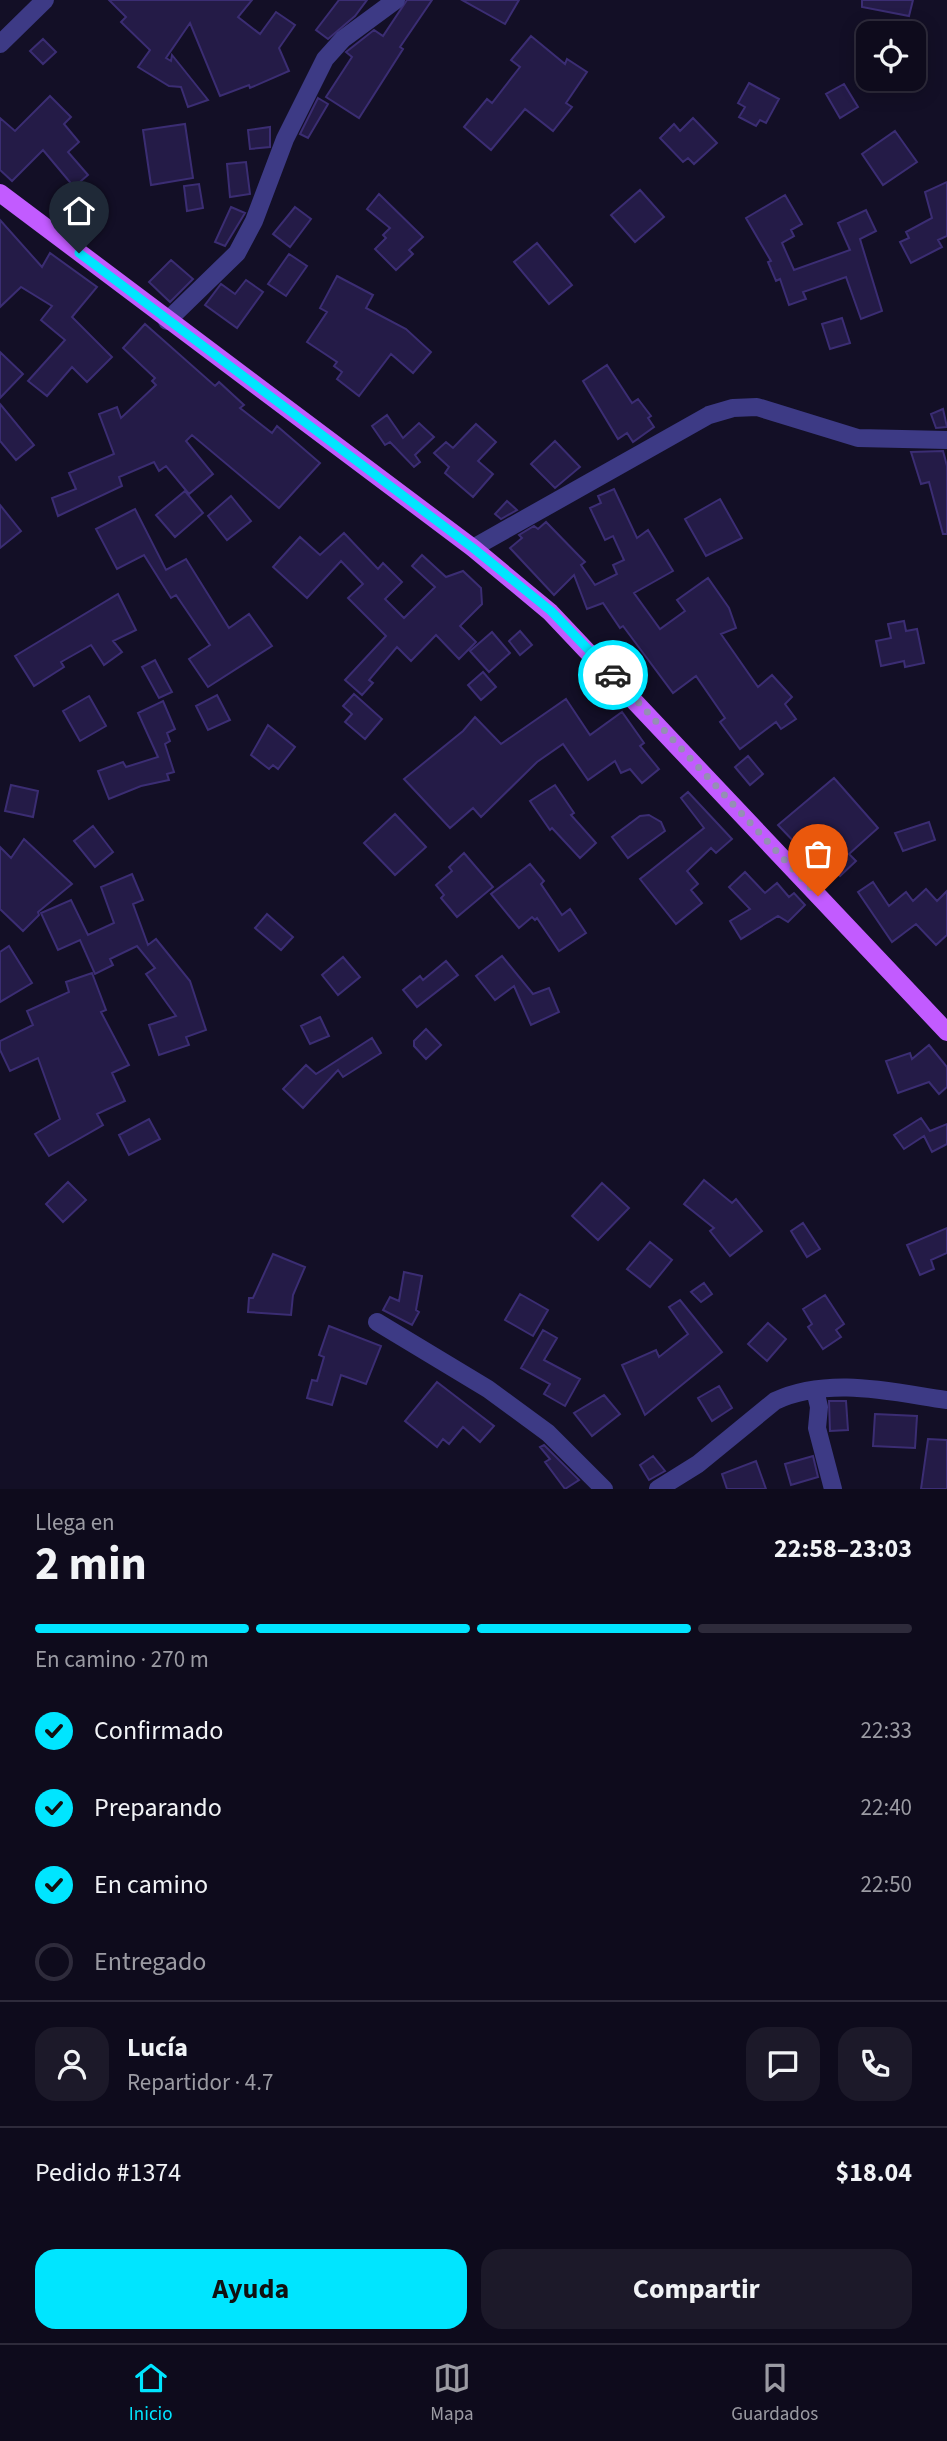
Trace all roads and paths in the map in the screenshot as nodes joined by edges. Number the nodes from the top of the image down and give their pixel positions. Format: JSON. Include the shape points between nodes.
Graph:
{"nodes":[{"id":1,"x":44,"y":0,"type":"edge"},
{"id":2,"x":396,"y":0,"type":"edge"},
{"id":3,"x":0,"y":44,"type":"edge"},
{"id":4,"x":0,"y":193,"type":"edge"},
{"id":5,"x":167,"y":321,"type":"junction"},
{"id":6,"x":947,"y":440,"type":"edge"},
{"id":7,"x":473,"y":548,"type":"junction"},
{"id":8,"x":947,"y":1032,"type":"edge"},
{"id":9,"x":377,"y":1322,"type":"dead end"},
{"id":10,"x":815,"y":1390,"type":"junction"},
{"id":11,"x":947,"y":1400,"type":"edge"},
{"id":12,"x":604,"y":1489,"type":"edge"},
{"id":13,"x":658,"y":1489,"type":"edge"},
{"id":14,"x":833,"y":1489,"type":"edge"}],
"edges":[{"from":1,"to":3,"type":"street"},
{"from":2,"to":5,"type":"street","via":[[343,39],[325,59],[237,253]]},
{"from":4,"to":5,"type":"main road"},
{"from":5,"to":7,"type":"main road"},
{"from":6,"to":7,"type":"street","via":[[858,438],[757,407],[733,408],[709,415]]},
{"from":7,"to":8,"type":"main road","via":[[551,611]]},
{"from":9,"to":12,"type":"street","via":[[488,1389],[548,1433]]},
{"from":10,"to":11,"type":"street","via":[[866,1389]]},
{"from":10,"to":13,"type":"street","via":[[775,1401]]},
{"from":10,"to":14,"type":"street","via":[[817,1428]]}]}
